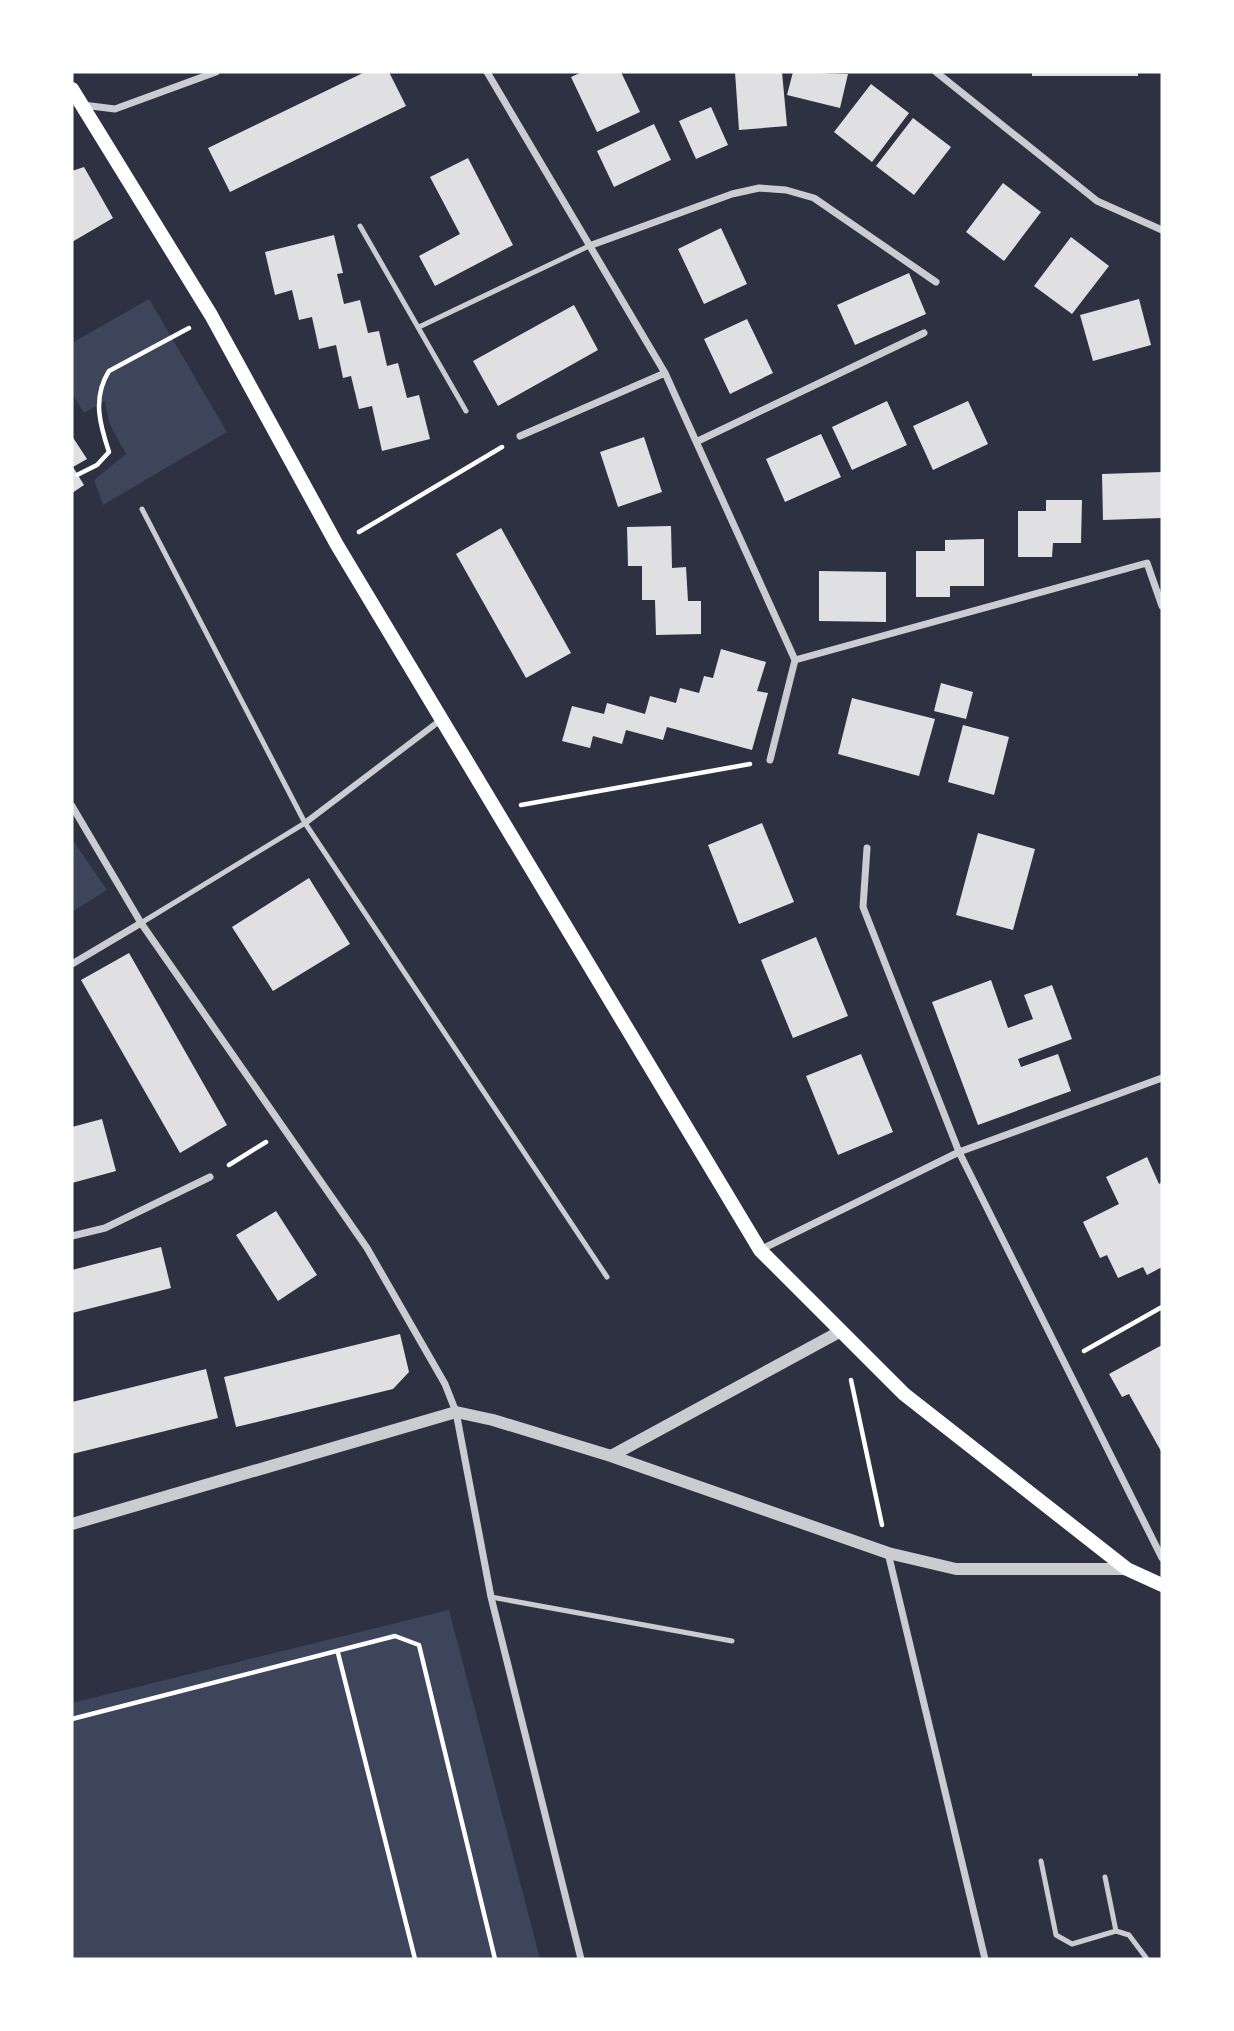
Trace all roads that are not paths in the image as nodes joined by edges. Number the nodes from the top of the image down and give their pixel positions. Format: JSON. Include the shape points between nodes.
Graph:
{"nodes":[{"id":1,"x":216,"y":72,"type":"edge"},
{"id":2,"x":487,"y":72,"type":"edge"},
{"id":3,"x":936,"y":72,"type":"edge"},
{"id":4,"x":72,"y":89,"type":"edge"},
{"id":5,"x":78,"y":105,"type":"edge"},
{"id":6,"x":360,"y":226,"type":"dead end"},
{"id":7,"x":1162,"y":230,"type":"edge"},
{"id":8,"x":589,"y":246,"type":"junction"},
{"id":9,"x":936,"y":282,"type":"dead end"},
{"id":10,"x":419,"y":327,"type":"junction"},
{"id":11,"x":924,"y":333,"type":"dead end"},
{"id":12,"x":664,"y":373,"type":"junction"},
{"id":13,"x":466,"y":411,"type":"dead end"},
{"id":14,"x":520,"y":436,"type":"road end"},
{"id":15,"x":698,"y":441,"type":"junction"},
{"id":16,"x":142,"y":509,"type":"dead end"},
{"id":17,"x":1162,"y":606,"type":"edge"},
{"id":18,"x":795,"y":660,"type":"junction"},
{"id":19,"x":442,"y":719,"type":"junction"},
{"id":20,"x":770,"y":760,"type":"road end"},
{"id":21,"x":72,"y":806,"type":"edge"},
{"id":22,"x":305,"y":823,"type":"junction"},
{"id":23,"x":867,"y":848,"type":"dead end"},
{"id":24,"x":141,"y":923,"type":"junction"},
{"id":25,"x":72,"y":964,"type":"edge"},
{"id":26,"x":1162,"y":1078,"type":"edge"},
{"id":27,"x":959,"y":1152,"type":"junction"},
{"id":28,"x":210,"y":1177,"type":"road end"},
{"id":29,"x":72,"y":1236,"type":"edge"},
{"id":30,"x":760,"y":1250,"type":"junction"},
{"id":31,"x":607,"y":1277,"type":"dead end"},
{"id":32,"x":841,"y":1331,"type":"junction"},
{"id":33,"x":456,"y":1412,"type":"junction"},
{"id":34,"x":611,"y":1456,"type":"junction"},
{"id":35,"x":72,"y":1524,"type":"edge"},
{"id":36,"x":888,"y":1553,"type":"junction"},
{"id":37,"x":1162,"y":1558,"type":"edge"},
{"id":38,"x":1127,"y":1569,"type":"junction"},
{"id":39,"x":1162,"y":1586,"type":"edge"},
{"id":40,"x":491,"y":1597,"type":"junction"},
{"id":41,"x":733,"y":1641,"type":"dead end"},
{"id":42,"x":1041,"y":1861,"type":"dead end"},
{"id":43,"x":1105,"y":1877,"type":"dead end"},
{"id":44,"x":1116,"y":1931,"type":"junction"},
{"id":45,"x":581,"y":1959,"type":"edge"},
{"id":46,"x":985,"y":1959,"type":"edge"},
{"id":47,"x":1147,"y":1959,"type":"edge"}],
"edges":[{"from":1,"to":5,"type":"street","via":[[115,109]]},
{"from":2,"to":8,"type":"street"},
{"from":3,"to":7,"type":"street","via":[[1097,201]]},
{"from":4,"to":5,"type":"main road"},
{"from":5,"to":19,"type":"main road","via":[[211,315],[337,545]]},
{"from":6,"to":10,"type":"lane"},
{"from":8,"to":9,"type":"street","via":[[732,194],[759,188],[786,190],[814,198]]},
{"from":8,"to":10,"type":"lane"},
{"from":8,"to":12,"type":"street"},
{"from":10,"to":13,"type":"lane"},
{"from":11,"to":15,"type":"street"},
{"from":12,"to":14,"type":"street"},
{"from":12,"to":15,"type":"street"},
{"from":15,"to":18,"type":"street"},
{"from":16,"to":22,"type":"lane"},
{"from":17,"to":18,"type":"street","via":[[1147,563]]},
{"from":18,"to":20,"type":"street"},
{"from":19,"to":22,"type":"street"},
{"from":19,"to":30,"type":"main road"},
{"from":21,"to":24,"type":"street"},
{"from":22,"to":24,"type":"lane"},
{"from":22,"to":31,"type":"lane"},
{"from":23,"to":27,"type":"street","via":[[863,907]]},
{"from":24,"to":25,"type":"street"},
{"from":24,"to":33,"type":"street","via":[[367,1248],[445,1384]]},
{"from":26,"to":27,"type":"street"},
{"from":27,"to":30,"type":"street"},
{"from":27,"to":37,"type":"street"},
{"from":28,"to":29,"type":"street","via":[[104,1228]]},
{"from":30,"to":32,"type":"main road"},
{"from":32,"to":34,"type":"street"},
{"from":32,"to":38,"type":"main road","via":[[904,1394]]},
{"from":33,"to":34,"type":"street"},
{"from":33,"to":35,"type":"street"},
{"from":33,"to":40,"type":"street"},
{"from":34,"to":36,"type":"street"},
{"from":36,"to":38,"type":"street","via":[[956,1569]]},
{"from":36,"to":46,"type":"street"},
{"from":38,"to":39,"type":"main road"},
{"from":40,"to":41,"type":"lane"},
{"from":40,"to":45,"type":"street"},
{"from":42,"to":44,"type":"lane","via":[[1056,1935],[1072,1944]]},
{"from":43,"to":44,"type":"lane"},
{"from":44,"to":47,"type":"lane","via":[[1129,1935]]}]}
